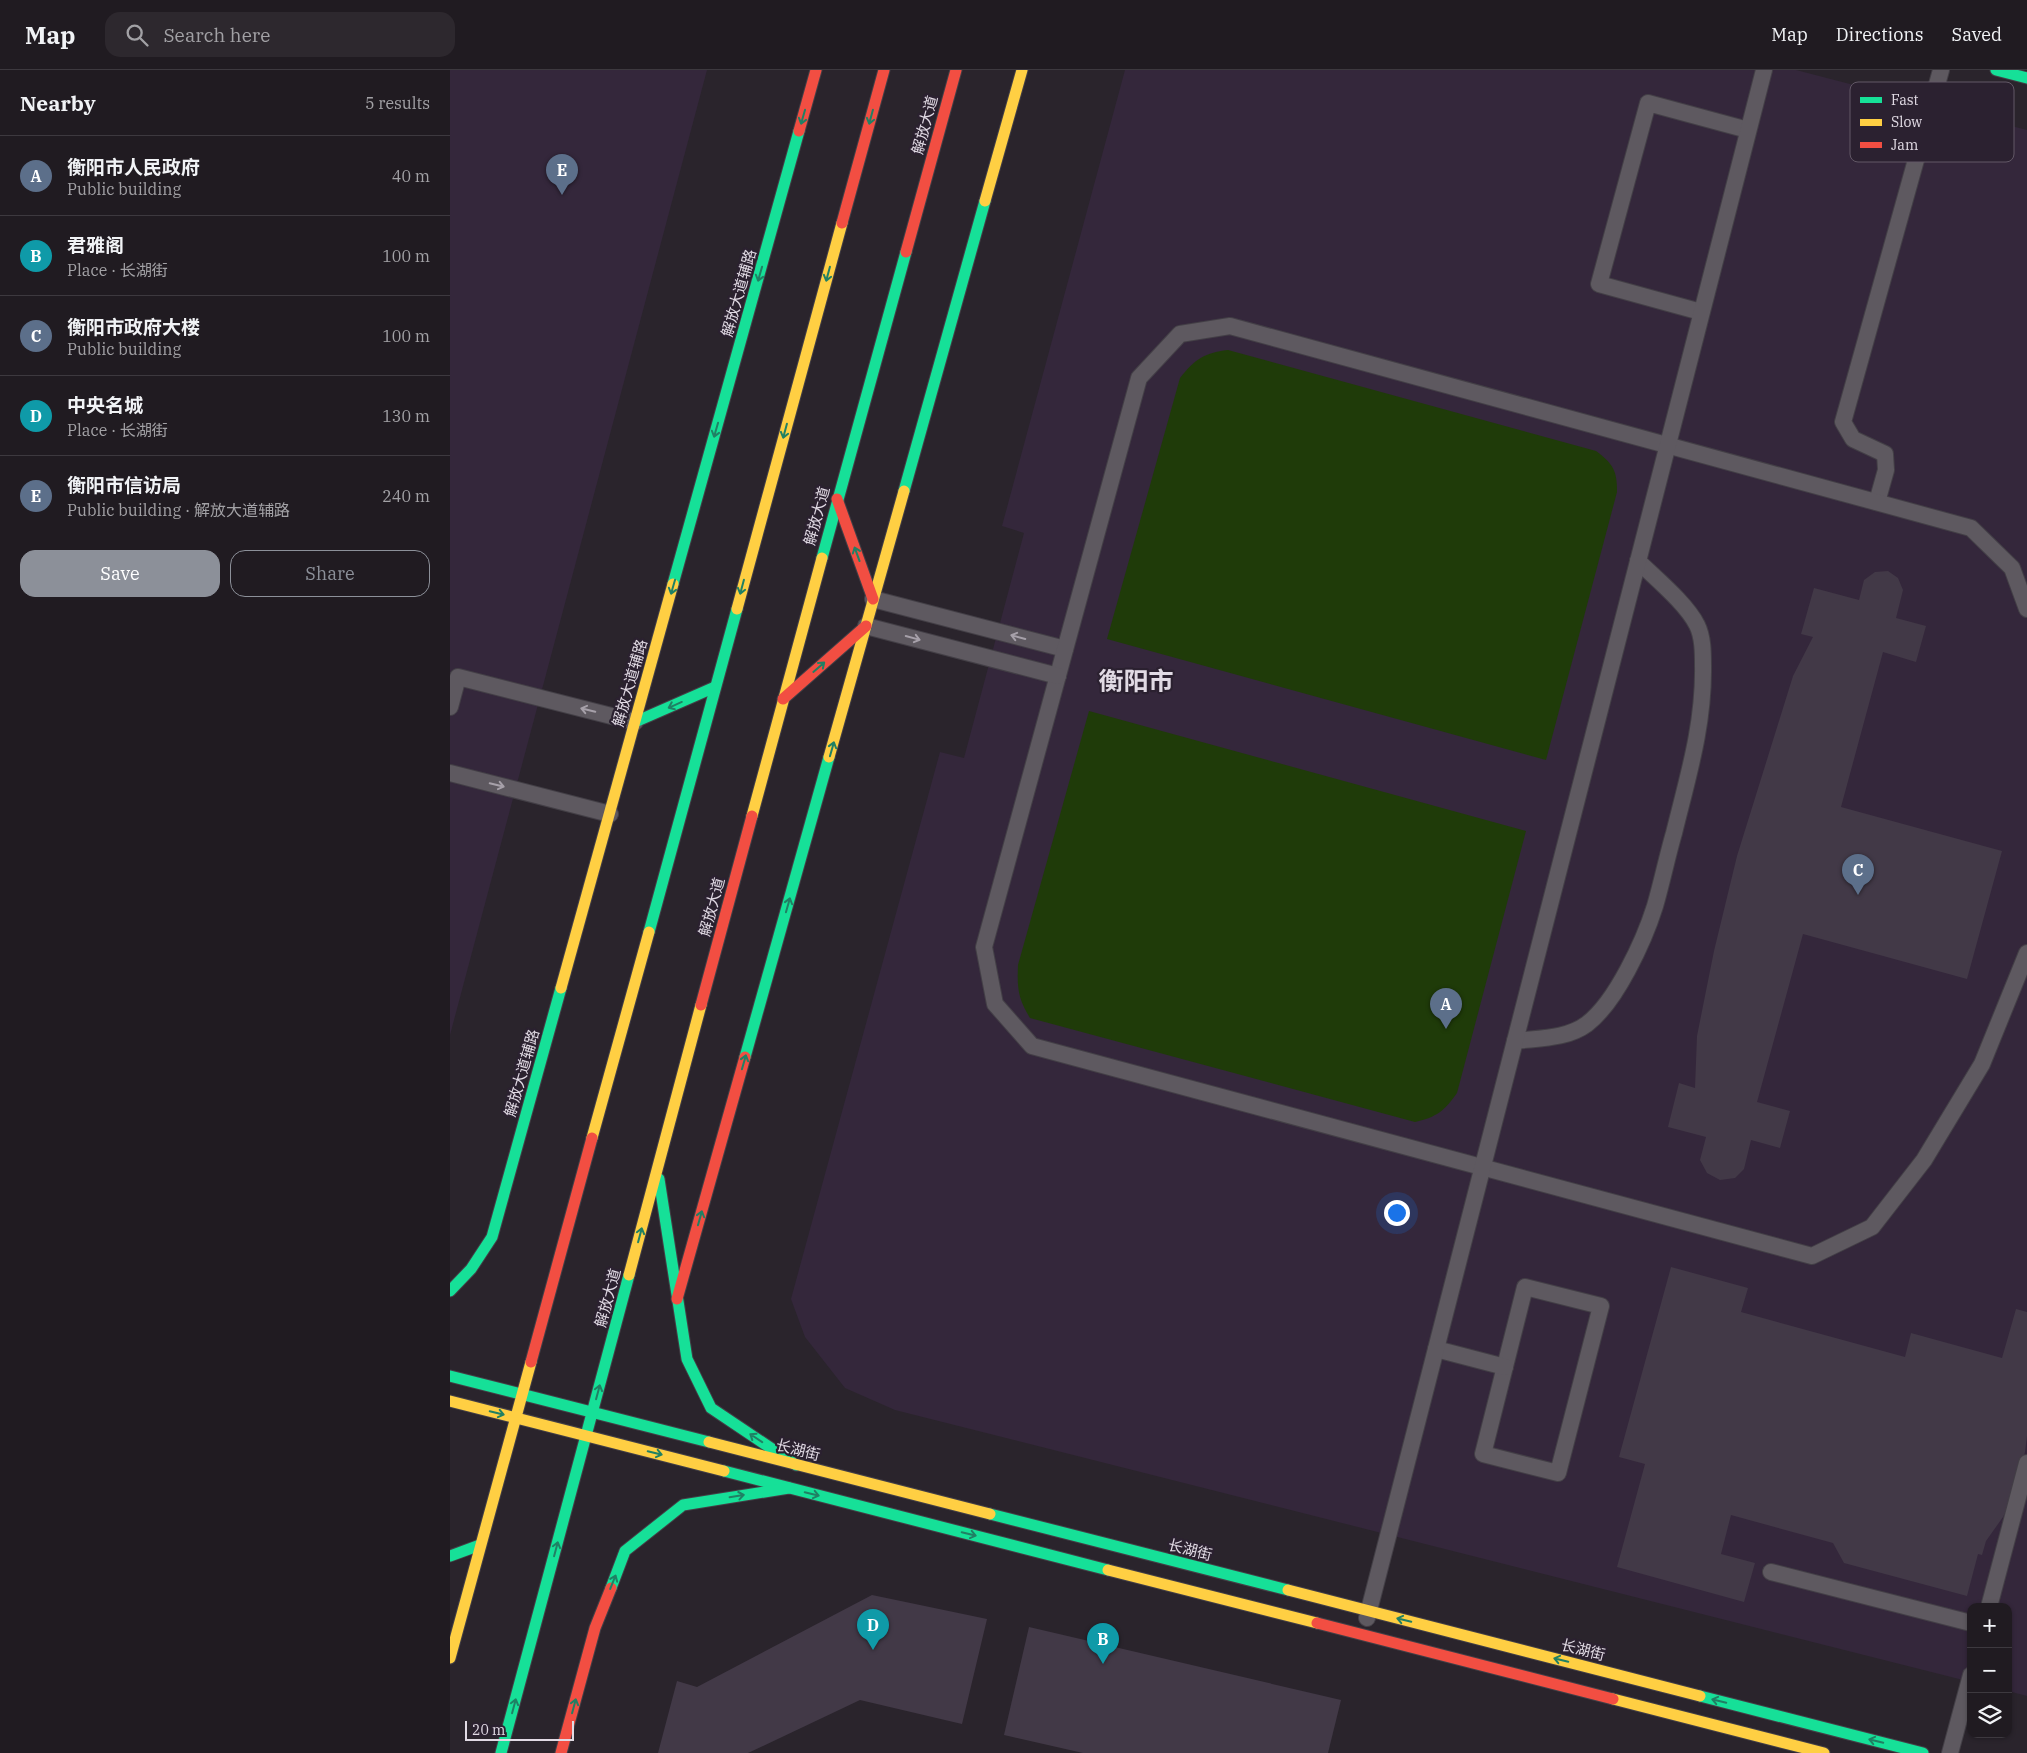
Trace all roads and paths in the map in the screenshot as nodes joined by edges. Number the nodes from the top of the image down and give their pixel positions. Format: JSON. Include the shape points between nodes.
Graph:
{"nodes":[{"id":1,"x":816,"y":70,"type":"edge"},
{"id":2,"x":884,"y":70,"type":"edge"},
{"id":3,"x":956,"y":70,"type":"edge"},
{"id":4,"x":1022,"y":70,"type":"edge"},
{"id":5,"x":1764,"y":70,"type":"edge"},
{"id":6,"x":1996,"y":70,"type":"edge"},
{"id":7,"x":2009,"y":72,"type":"edge"},
{"id":8,"x":2027,"y":78,"type":"edge"},
{"id":9,"x":1748,"y":130,"type":"junction"},
{"id":10,"x":1915,"y":162,"type":"edge"},
{"id":11,"x":1701,"y":312,"type":"junction"},
{"id":12,"x":1668,"y":445,"type":"junction"},
{"id":13,"x":837,"y":499,"type":"junction"},
{"id":14,"x":1877,"y":502,"type":"junction"},
{"id":15,"x":1638,"y":561,"type":"junction"},
{"id":16,"x":873,"y":599,"type":"junction"},
{"id":17,"x":2027,"y":609,"type":"edge"},
{"id":18,"x":866,"y":626,"type":"junction"},
{"id":19,"x":1065,"y":649,"type":"junction"},
{"id":20,"x":1058,"y":676,"type":"junction"},
{"id":21,"x":715,"y":687,"type":"junction"},
{"id":22,"x":783,"y":699,"type":"junction"},
{"id":23,"x":450,"y":707,"type":"edge"},
{"id":24,"x":635,"y":722,"type":"junction"},
{"id":25,"x":450,"y":773,"type":"edge"},
{"id":26,"x":610,"y":814,"type":"junction"},
{"id":27,"x":2027,"y":953,"type":"edge"},
{"id":28,"x":1515,"y":1041,"type":"junction"},
{"id":29,"x":1483,"y":1167,"type":"junction"},
{"id":30,"x":658,"y":1168,"type":"junction"},
{"id":31,"x":450,"y":1292,"type":"edge"},
{"id":32,"x":677,"y":1299,"type":"junction"},
{"id":33,"x":1436,"y":1349,"type":"junction"},
{"id":34,"x":1505,"y":1367,"type":"junction"},
{"id":35,"x":450,"y":1376,"type":"edge"},
{"id":36,"x":522,"y":1394,"type":"junction"},
{"id":37,"x":450,"y":1401,"type":"edge"},
{"id":38,"x":593,"y":1412,"type":"junction"},
{"id":39,"x":516,"y":1418,"type":"junction"},
{"id":40,"x":586,"y":1436,"type":"junction"},
{"id":41,"x":2027,"y":1463,"type":"edge"},
{"id":42,"x":796,"y":1465,"type":"junction"},
{"id":43,"x":789,"y":1488,"type":"junction"},
{"id":44,"x":480,"y":1545,"type":"junction"},
{"id":45,"x":450,"y":1556,"type":"edge"},
{"id":46,"x":1770,"y":1572,"type":"dead end"},
{"id":47,"x":1990,"y":1603,"type":"edge"},
{"id":48,"x":1369,"y":1611,"type":"junction"},
{"id":49,"x":1967,"y":1622,"type":"edge"},
{"id":50,"x":1363,"y":1635,"type":"junction"},
{"id":51,"x":450,"y":1657,"type":"edge"},
{"id":52,"x":1967,"y":1690,"type":"edge"},
{"id":53,"x":1779,"y":1747,"type":"edge"},
{"id":54,"x":501,"y":1753,"type":"edge"},
{"id":55,"x":561,"y":1753,"type":"edge"},
{"id":56,"x":1824,"y":1753,"type":"edge"},
{"id":57,"x":1923,"y":1753,"type":"edge"},
{"id":58,"x":1950,"y":1753,"type":"edge"}],
"edges":[{"from":1,"to":24,"type":"main road","name":"解放大道辅路","one_way":true},
{"from":2,"to":21,"type":"main road","one_way":true},
{"from":3,"to":13,"type":"main road","name":"解放大道"},
{"from":4,"to":16,"type":"main road"},
{"from":5,"to":9,"type":"lane"},
{"from":6,"to":7,"type":"main road"},
{"from":7,"to":8,"type":"main road"},
{"from":9,"to":11,"type":"lane"},
{"from":9,"to":11,"type":"lane","via":[[1648,103],[1599,284]]},
{"from":10,"to":14,"type":"lane","via":[[1843,422],[1852,439],[1885,454],[1886,470]]},
{"from":11,"to":12,"type":"lane"},
{"from":12,"to":14,"type":"lane"},
{"from":12,"to":15,"type":"lane"},
{"from":12,"to":19,"type":"lane","via":[[1230,326],[1180,334],[1139,378]]},
{"from":16,"to":13,"type":"main road","one_way":true},
{"from":13,"to":22,"type":"main road","name":"解放大道"},
{"from":14,"to":17,"type":"lane","via":[[1971,528],[2012,568]]},
{"from":15,"to":28,"type":"lane"},
{"from":15,"to":28,"type":"lane","via":[[1697,625],[1703,646],[1703,684],[1695,753],[1654,907],[1637,949],[1607,1003],[1588,1023],[1570,1034]]},
{"from":16,"to":18,"type":"main road"},
{"from":19,"to":16,"type":"lane","one_way":true},
{"from":18,"to":20,"type":"lane","one_way":true},
{"from":22,"to":18,"type":"main road","one_way":true},
{"from":32,"to":18,"type":"main road","one_way":true},
{"from":19,"to":20,"type":"lane"},
{"from":20,"to":29,"type":"lane","via":[[984,947],[995,1004],[1032,1046]]},
{"from":21,"to":24,"type":"main road","one_way":true},
{"from":21,"to":36,"type":"main road"},
{"from":22,"to":30,"type":"main road","name":"解放大道"},
{"from":24,"to":23,"type":"lane","one_way":true,"via":[[458,677]]},
{"from":24,"to":26,"type":"main road","name":"解放大道辅路"},
{"from":25,"to":26,"type":"lane","one_way":true},
{"from":26,"to":31,"type":"main road","name":"解放大道辅路","via":[[492,1237],[471,1269]]},
{"from":27,"to":29,"type":"lane","via":[[1982,1064],[1924,1160],[1872,1227],[1812,1256]]},
{"from":28,"to":29,"type":"lane"},
{"from":29,"to":33,"type":"lane"},
{"from":30,"to":32,"type":"main road"},
{"from":38,"to":30,"type":"main road","name":"解放大道","one_way":true},
{"from":42,"to":32,"type":"main road","one_way":true,"via":[[711,1408],[687,1359]]},
{"from":33,"to":34,"type":"lane"},
{"from":33,"to":48,"type":"lane"},
{"from":34,"to":34,"type":"lane","via":[[1483,1454],[1558,1473],[1601,1306],[1525,1287]]},
{"from":35,"to":36,"type":"main road","name":"长湖街"},
{"from":36,"to":38,"type":"main road","name":"长湖街"},
{"from":36,"to":39,"type":"main road"},
{"from":37,"to":39,"type":"main road","one_way":true},
{"from":38,"to":40,"type":"main road","name":"解放大道"},
{"from":38,"to":42,"type":"main road","name":"长湖街"},
{"from":39,"to":40,"type":"main road"},
{"from":39,"to":44,"type":"main road"},
{"from":40,"to":43,"type":"main road","one_way":true},
{"from":54,"to":40,"type":"main road","name":"解放大道","one_way":true},
{"from":41,"to":47,"type":"lane"},
{"from":42,"to":48,"type":"main road","name":"长湖街"},
{"from":43,"to":50,"type":"main road","one_way":true},
{"from":55,"to":43,"type":"main road","one_way":true,"via":[[595,1628],[625,1551],[684,1505]]},
{"from":44,"to":45,"type":"main road"},
{"from":44,"to":51,"type":"main road"},
{"from":46,"to":49,"type":"lane"},
{"from":48,"to":50,"type":"lane"},
{"from":57,"to":48,"type":"main road","name":"长湖街","one_way":true},
{"from":50,"to":53,"type":"main road"},
{"from":52,"to":58,"type":"lane"},
{"from":53,"to":56,"type":"main road"}]}
